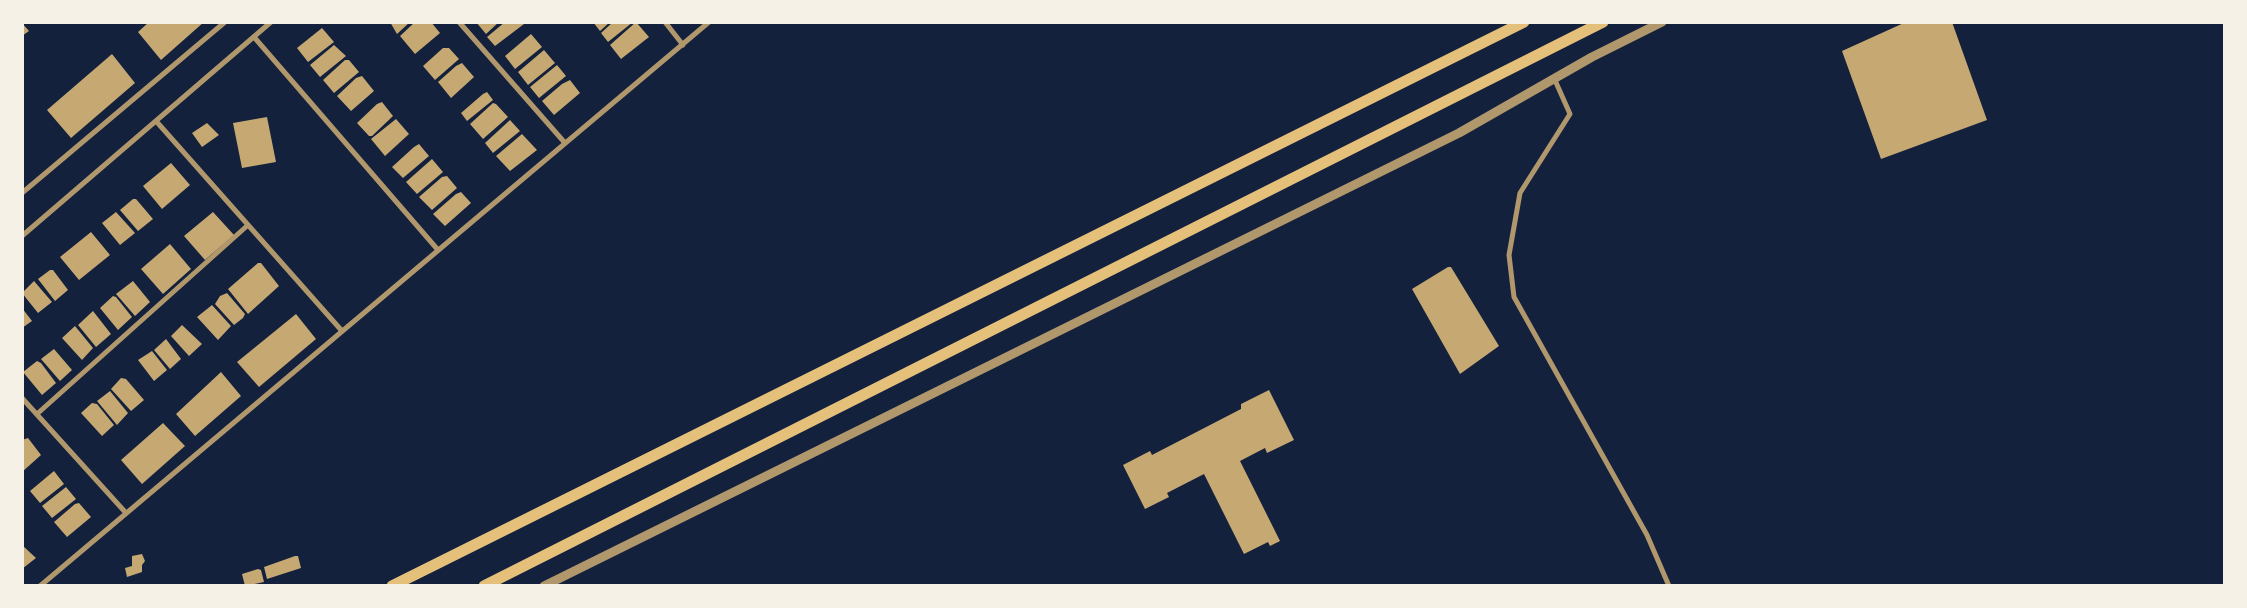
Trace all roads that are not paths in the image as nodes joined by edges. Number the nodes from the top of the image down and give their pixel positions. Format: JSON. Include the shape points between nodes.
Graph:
{"nodes":[{"id":1,"x":225,"y":22,"type":"edge"},
{"id":2,"x":271,"y":22,"type":"edge"},
{"id":3,"x":459,"y":22,"type":"edge"},
{"id":4,"x":665,"y":22,"type":"edge"},
{"id":5,"x":709,"y":22,"type":"edge"},
{"id":6,"x":1524,"y":22,"type":"edge"},
{"id":7,"x":1602,"y":22,"type":"edge"},
{"id":8,"x":1662,"y":22,"type":"edge"},
{"id":9,"x":254,"y":37,"type":"junction"},
{"id":10,"x":683,"y":44,"type":"junction"},
{"id":11,"x":1554,"y":78,"type":"junction"},
{"id":12,"x":156,"y":121,"type":"junction"},
{"id":13,"x":565,"y":143,"type":"junction"},
{"id":14,"x":22,"y":193,"type":"edge"},
{"id":15,"x":248,"y":225,"type":"junction"},
{"id":16,"x":22,"y":236,"type":"edge"},
{"id":17,"x":438,"y":250,"type":"junction"},
{"id":18,"x":342,"y":332,"type":"junction"},
{"id":19,"x":22,"y":398,"type":"edge"},
{"id":20,"x":37,"y":414,"type":"junction"},
{"id":21,"x":126,"y":513,"type":"junction"},
{"id":22,"x":40,"y":586,"type":"edge"},
{"id":23,"x":392,"y":586,"type":"edge"},
{"id":24,"x":484,"y":586,"type":"edge"},
{"id":25,"x":544,"y":586,"type":"edge"},
{"id":26,"x":1669,"y":586,"type":"edge"}],
"edges":[{"from":1,"to":14,"type":"street"},
{"from":2,"to":9,"type":"street"},
{"from":3,"to":13,"type":"street"},
{"from":4,"to":10,"type":"street"},
{"from":5,"to":10,"type":"street"},
{"from":6,"to":23,"type":"highway"},
{"from":7,"to":24,"type":"highway"},
{"from":8,"to":11,"type":"street"},
{"from":9,"to":12,"type":"street"},
{"from":9,"to":17,"type":"street"},
{"from":10,"to":13,"type":"street"},
{"from":11,"to":25,"type":"street","via":[[1459,133]]},
{"from":11,"to":26,"type":"street","via":[[1570,114],[1520,193],[1509,255],[1514,297],[1647,535]]},
{"from":12,"to":15,"type":"street"},
{"from":12,"to":16,"type":"street"},
{"from":13,"to":17,"type":"street"},
{"from":15,"to":18,"type":"street"},
{"from":15,"to":20,"type":"street"},
{"from":17,"to":18,"type":"street"},
{"from":18,"to":21,"type":"street"},
{"from":19,"to":20,"type":"street"},
{"from":20,"to":21,"type":"street"},
{"from":21,"to":22,"type":"street"}]}
